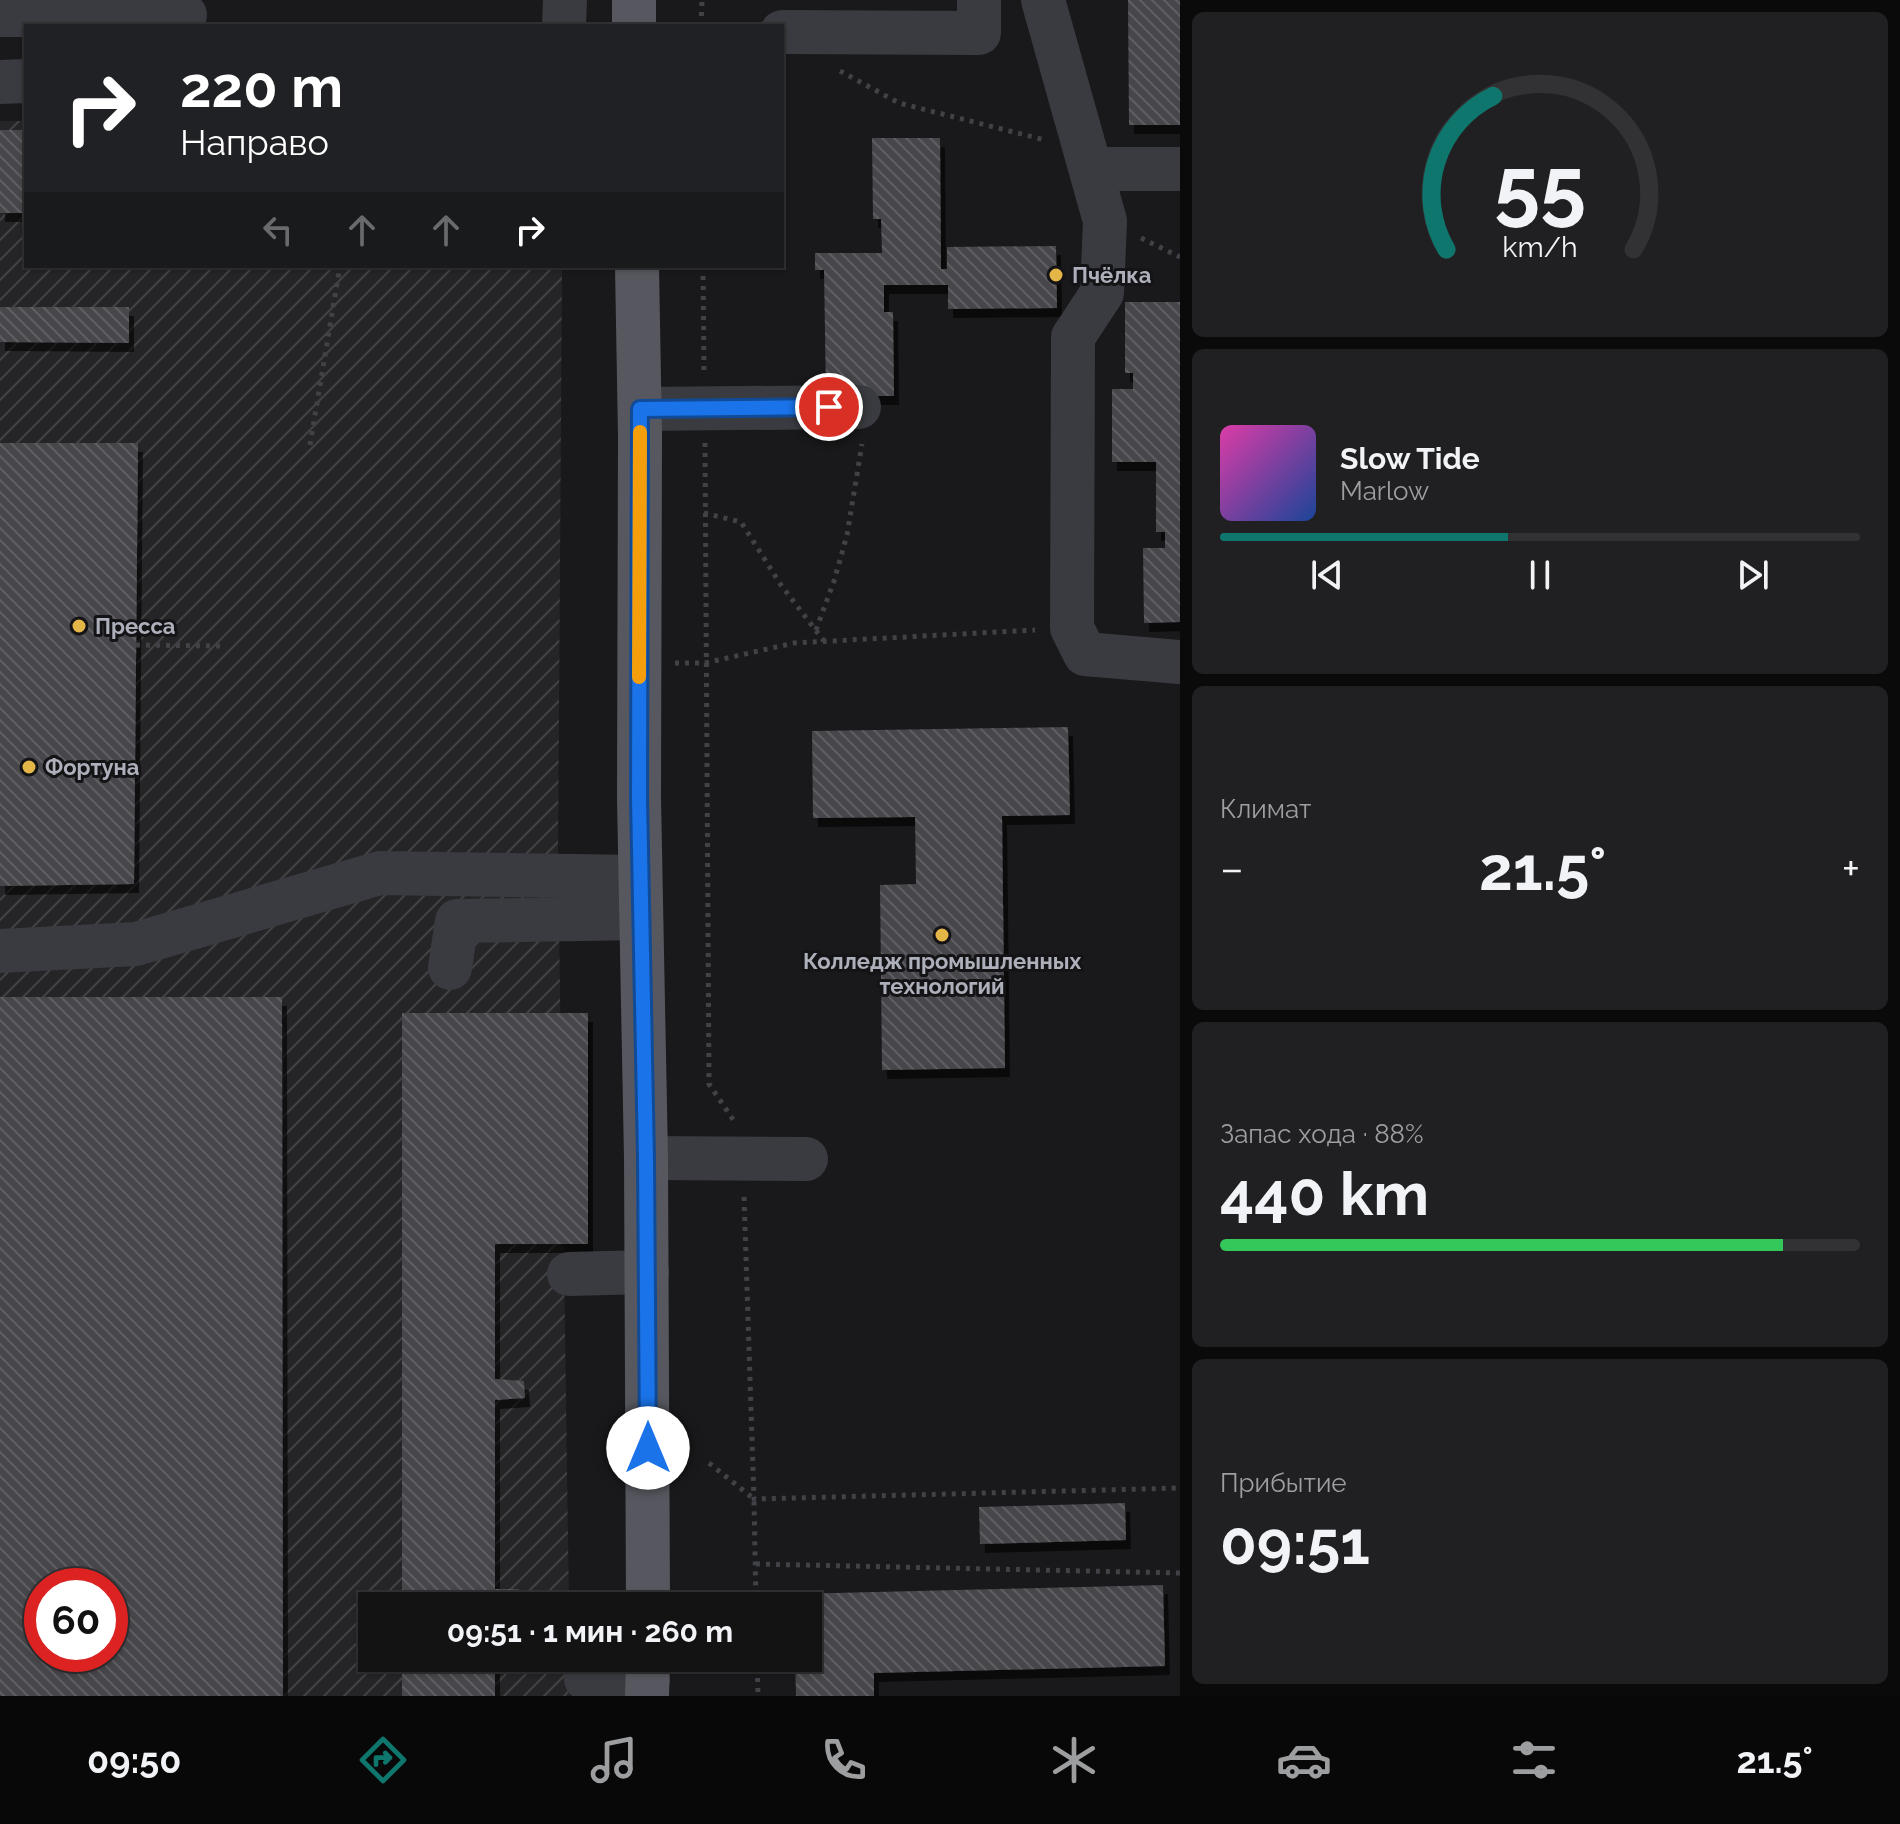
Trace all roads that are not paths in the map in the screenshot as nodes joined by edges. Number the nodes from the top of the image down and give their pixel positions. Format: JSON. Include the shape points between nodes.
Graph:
{"nodes":[{"id":1,"x":565,"y":0,"type":"edge"},
{"id":2,"x":634,"y":0,"type":"edge"},
{"id":3,"x":769,"y":0,"type":"edge"},
{"id":4,"x":1015,"y":0,"type":"edge"},
{"id":5,"x":1043,"y":0,"type":"edge"},
{"id":6,"x":185,"y":14,"type":"edge"},
{"id":7,"x":0,"y":15,"type":"edge"},
{"id":8,"x":979,"y":17,"type":"edge"},
{"id":9,"x":564,"y":24,"type":"edge"},
{"id":10,"x":634,"y":24,"type":"edge"},
{"id":11,"x":769,"y":24,"type":"edge"},
{"id":12,"x":784,"y":32,"type":"edge"},
{"id":13,"x":24,"y":81,"type":"edge"},
{"id":14,"x":0,"y":82,"type":"edge"},
{"id":15,"x":1088,"y":159,"type":"junction"},
{"id":16,"x":1180,"y":169,"type":"edge"},
{"id":17,"x":637,"y":268,"type":"edge"},
{"id":18,"x":859,"y":407,"type":"road end"},
{"id":19,"x":640,"y":409,"type":"junction"},
{"id":20,"x":1180,"y":662,"type":"edge"},
{"id":21,"x":641,"y":897,"type":"junction"},
{"id":22,"x":0,"y":951,"type":"edge"},
{"id":23,"x":450,"y":968,"type":"dead end"},
{"id":24,"x":646,"y":1158,"type":"junction"},
{"id":25,"x":806,"y":1159,"type":"dead end"},
{"id":26,"x":647,"y":1272,"type":"junction"},
{"id":27,"x":569,"y":1274,"type":"dead end"},
{"id":28,"x":648,"y":1592,"type":"edge"},
{"id":29,"x":648,"y":1678,"type":"edge"},
{"id":30,"x":586,"y":1679,"type":"dead end"}],
"edges":[{"from":1,"to":9,"type":"lane"},
{"from":2,"to":10,"type":"main road"},
{"from":3,"to":11,"type":"lane"},
{"from":4,"to":8,"type":"lane"},
{"from":5,"to":15,"type":"lane"},
{"from":6,"to":7,"type":"lane"},
{"from":8,"to":12,"type":"lane"},
{"from":13,"to":14,"type":"lane"},
{"from":15,"to":16,"type":"lane"},
{"from":15,"to":20,"type":"lane","via":[[1105,221],[1102,293],[1073,337],[1072,628],[1085,654]]},
{"from":17,"to":19,"type":"main road"},
{"from":18,"to":19,"type":"lane"},
{"from":19,"to":21,"type":"main road"},
{"from":21,"to":22,"type":"lane","via":[[380,873],[136,944]]},
{"from":21,"to":23,"type":"lane","via":[[457,921]]},
{"from":21,"to":24,"type":"main road"},
{"from":24,"to":25,"type":"lane"},
{"from":24,"to":26,"type":"main road"},
{"from":26,"to":27,"type":"lane"},
{"from":26,"to":28,"type":"main road"},
{"from":29,"to":30,"type":"lane"}]}
